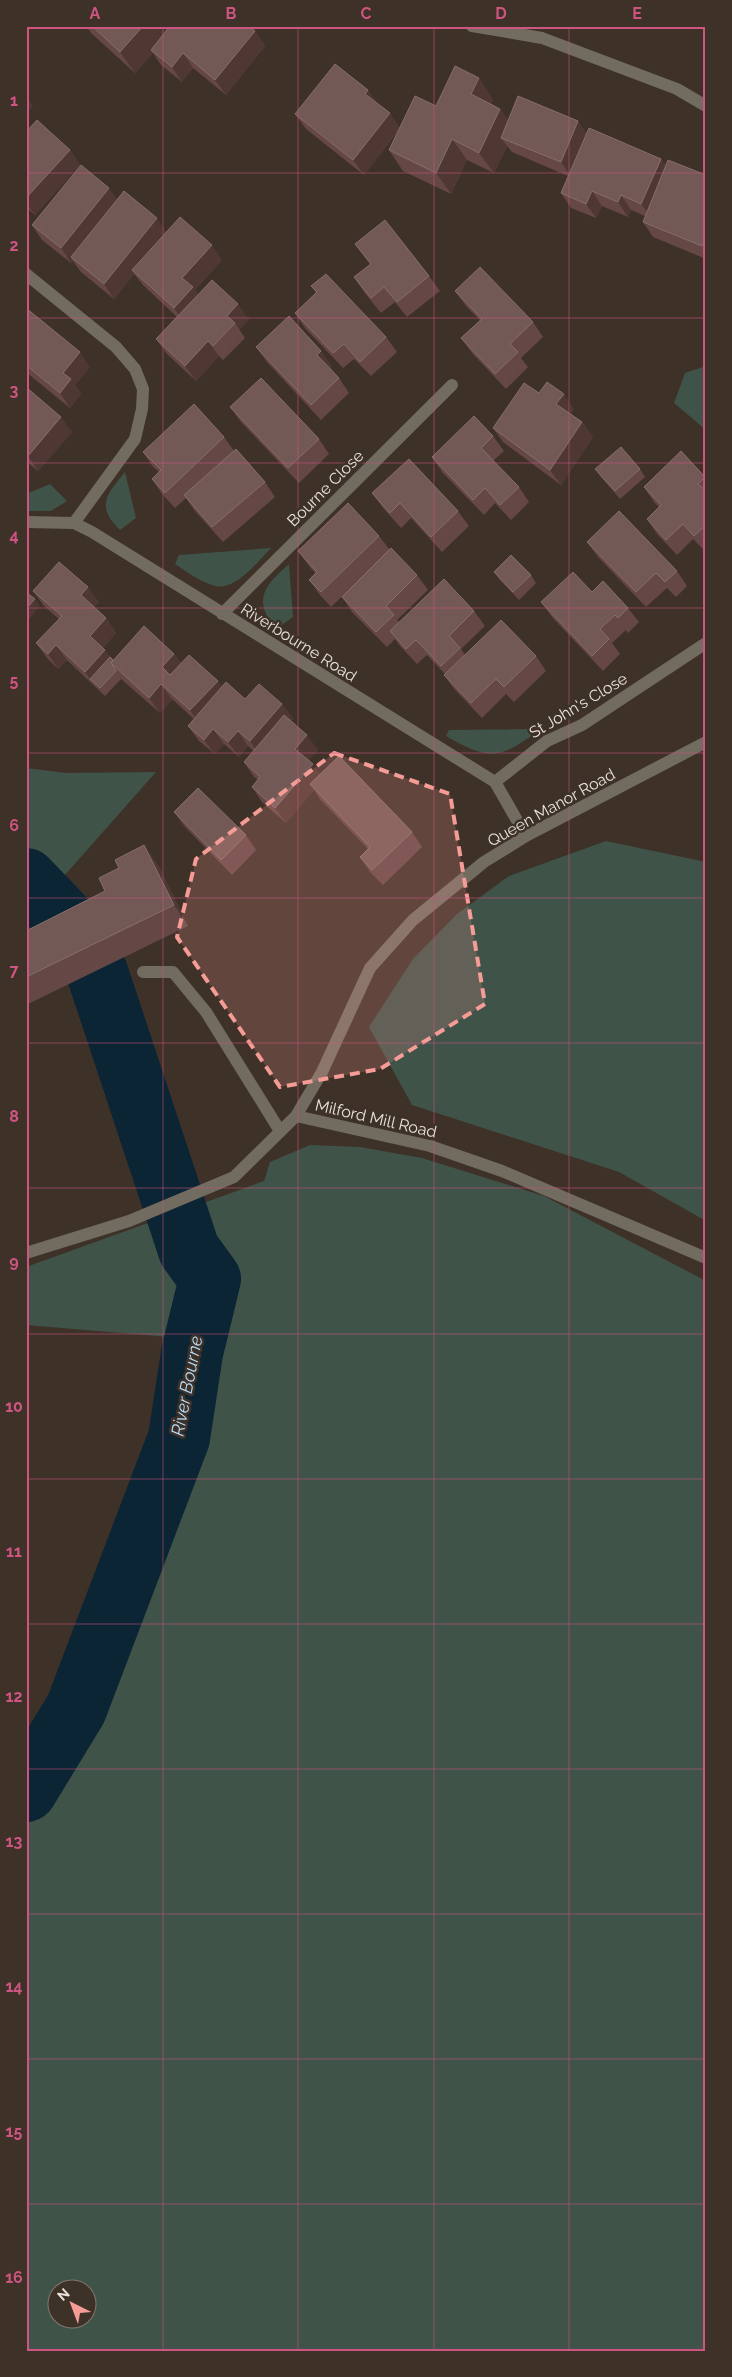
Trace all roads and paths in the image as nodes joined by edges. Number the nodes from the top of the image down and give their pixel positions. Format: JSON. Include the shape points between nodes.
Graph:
{"nodes":[{"id":1,"x":472,"y":26,"type":"edge"},
{"id":2,"x":706,"y":106,"type":"edge"},
{"id":3,"x":26,"y":274,"type":"edge"},
{"id":4,"x":452,"y":385,"type":"dead end"},
{"id":5,"x":26,"y":522,"type":"edge"},
{"id":6,"x":74,"y":524,"type":"junction"},
{"id":7,"x":222,"y":614,"type":"junction"},
{"id":8,"x":706,"y":643,"type":"edge"},
{"id":9,"x":706,"y":742,"type":"edge"},
{"id":10,"x":495,"y":782,"type":"junction"},
{"id":11,"x":526,"y":836,"type":"junction"},
{"id":12,"x":143,"y":972,"type":"dead end"},
{"id":13,"x":296,"y":1116,"type":"junction"},
{"id":14,"x":280,"y":1131,"type":"junction"},
{"id":15,"x":26,"y":1253,"type":"edge"},
{"id":16,"x":706,"y":1258,"type":"edge"}],
"edges":[{"from":1,"to":2,"type":"street","via":[[542,38],[678,90]]},
{"from":3,"to":6,"type":"street","via":[[116,347],[135,369],[143,389],[135,439]]},
{"from":4,"to":7,"type":"street","name":"Bourne Close"},
{"from":5,"to":6,"type":"street","name":"Riverbourne Road"},
{"from":6,"to":7,"type":"street","name":"Riverbourne Road","via":[[92,532]]},
{"from":7,"to":10,"type":"street","name":"Riverbourne Road"},
{"from":8,"to":10,"type":"street","name":"St John's Close","via":[[582,725],[547,741]]},
{"from":9,"to":11,"type":"street","name":"Queen Manor Road"},
{"from":10,"to":11,"type":"street","name":"Riverbourne Road"},
{"from":11,"to":13,"type":"street","name":"Queen Manor Road","via":[[484,862],[413,920],[370,968],[322,1072]]},
{"from":12,"to":14,"type":"street","via":[[173,972],[206,1012]]},
{"from":13,"to":14,"type":"street","name":"Milford Mill Road"},
{"from":13,"to":16,"type":"street","name":"Milford Mill Road","via":[[430,1146],[502,1171]]},
{"from":14,"to":15,"type":"street","name":"Milford Mill Road","via":[[234,1177],[129,1221]]}]}
